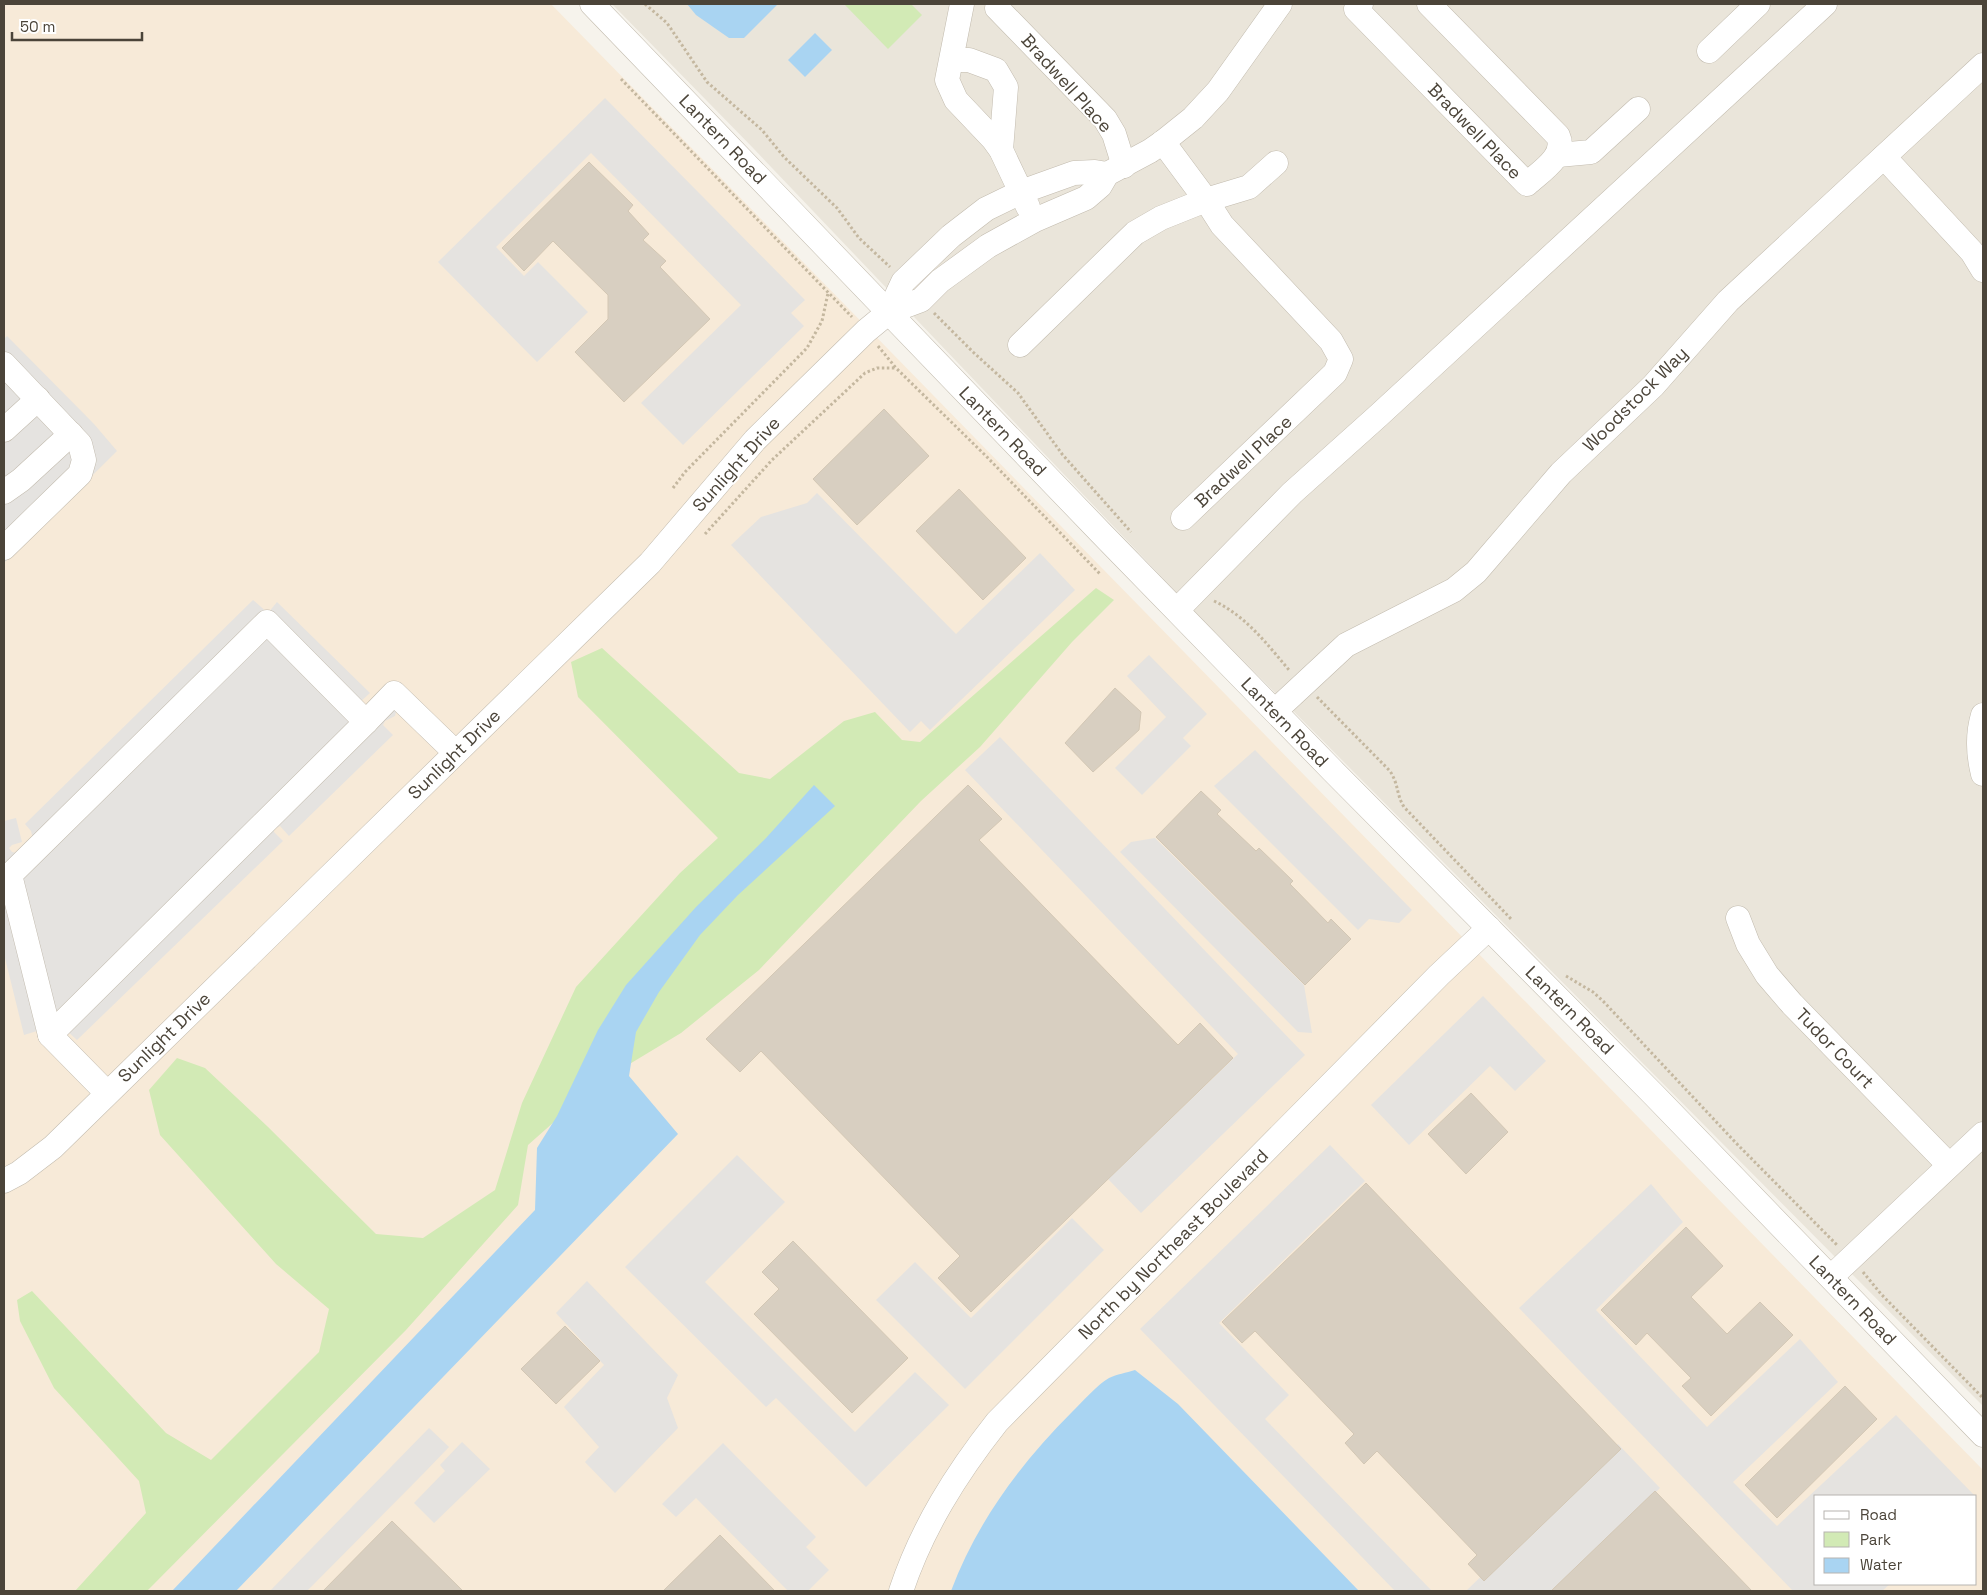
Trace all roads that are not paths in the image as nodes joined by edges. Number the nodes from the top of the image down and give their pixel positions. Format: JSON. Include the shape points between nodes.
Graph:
{"nodes":[{"id":1,"x":592,"y":4,"type":"edge"},
{"id":2,"x":962,"y":4,"type":"edge"},
{"id":3,"x":1280,"y":4,"type":"edge"},
{"id":4,"x":1430,"y":4,"type":"edge"},
{"id":5,"x":1758,"y":4,"type":"edge"},
{"id":6,"x":1825,"y":4,"type":"edge"},
{"id":7,"x":1356,"y":5,"type":"edge"},
{"id":8,"x":997,"y":8,"type":"dead end"},
{"id":9,"x":1709,"y":52,"type":"dead end"},
{"id":10,"x":952,"y":60,"type":"junction"},
{"id":11,"x":1983,"y":65,"type":"edge"},
{"id":12,"x":1638,"y":108,"type":"dead end"},
{"id":13,"x":1164,"y":142,"type":"junction"},
{"id":14,"x":1001,"y":150,"type":"junction"},
{"id":15,"x":1558,"y":155,"type":"junction"},
{"id":16,"x":1884,"y":157,"type":"junction"},
{"id":17,"x":1276,"y":163,"type":"dead end"},
{"id":18,"x":1115,"y":170,"type":"junction"},
{"id":19,"x":1021,"y":192,"type":"junction"},
{"id":20,"x":1206,"y":200,"type":"junction"},
{"id":21,"x":1035,"y":220,"type":"junction"},
{"id":22,"x":1983,"y":270,"type":"edge"},
{"id":23,"x":889,"y":312,"type":"junction"},
{"id":24,"x":1020,"y":345,"type":"dead end"},
{"id":25,"x":4,"y":364,"type":"edge"},
{"id":26,"x":38,"y":399,"type":"junction"},
{"id":27,"x":4,"y":430,"type":"edge"},
{"id":28,"x":70,"y":434,"type":"junction"},
{"id":29,"x":4,"y":492,"type":"edge"},
{"id":30,"x":1183,"y":518,"type":"dead end"},
{"id":31,"x":4,"y":548,"type":"edge"},
{"id":32,"x":1177,"y":610,"type":"junction"},
{"id":33,"x":1275,"y":711,"type":"junction"},
{"id":34,"x":1983,"y":715,"type":"edge"},
{"id":35,"x":366,"y":722,"type":"junction"},
{"id":36,"x":455,"y":752,"type":"junction"},
{"id":37,"x":1983,"y":774,"type":"edge"},
{"id":38,"x":7,"y":864,"type":"edge"},
{"id":39,"x":1738,"y":918,"type":"dead end"},
{"id":40,"x":1489,"y":928,"type":"junction"},
{"id":41,"x":50,"y":1035,"type":"junction"},
{"id":42,"x":107,"y":1093,"type":"junction"},
{"id":43,"x":1983,"y":1134,"type":"edge"},
{"id":44,"x":1949,"y":1166,"type":"junction"},
{"id":45,"x":4,"y":1180,"type":"edge"},
{"id":46,"x":1831,"y":1277,"type":"junction"},
{"id":47,"x":1983,"y":1435,"type":"edge"},
{"id":48,"x":901,"y":1591,"type":"edge"}],
"edges":[{"from":1,"to":23,"type":"street","name":"Lantern Road"},
{"from":2,"to":10,"type":"street"},
{"from":3,"to":13,"type":"street","via":[[1218,91]]},
{"from":4,"to":15,"type":"street","via":[[1558,136],[1561,143]]},
{"from":5,"to":9,"type":"street"},
{"from":6,"to":32,"type":"street","via":[[1298,488]]},
{"from":7,"to":15,"type":"street","name":"Bradwell Place","via":[[1527,184]]},
{"from":8,"to":18,"type":"street","name":"Bradwell Place","via":[[1105,119],[1114,134]]},
{"from":10,"to":14,"type":"street","via":[[947,80],[950,91]]},
{"from":10,"to":14,"type":"street","via":[[968,60],[996,70],[1006,87]]},
{"from":11,"to":16,"type":"street","name":"Woodstock Way"},
{"from":12,"to":15,"type":"street","via":[[1591,152]]},
{"from":13,"to":18,"type":"street"},
{"from":13,"to":20,"type":"street","name":"Bradwell Place"},
{"from":14,"to":19,"type":"street"},
{"from":16,"to":22,"type":"street","via":[[1972,252]]},
{"from":16,"to":33,"type":"street","name":"Woodstock Way","via":[[1728,301],[1653,386],[1561,473],[1476,572],[1454,590],[1346,645]]},
{"from":17,"to":20,"type":"street","via":[[1249,187]]},
{"from":18,"to":19,"type":"street","via":[[1074,173]]},
{"from":18,"to":21,"type":"street","via":[[1086,198]]},
{"from":19,"to":21,"type":"street"},
{"from":19,"to":23,"type":"street","via":[[986,209],[951,236],[903,282]]},
{"from":20,"to":24,"type":"street","via":[[1161,218],[1135,233]]},
{"from":20,"to":30,"type":"street","name":"Bradwell Place","via":[[1222,225],[1331,341],[1341,359],[1335,373]]},
{"from":21,"to":23,"type":"street","via":[[972,257],[921,300]]},
{"from":23,"to":32,"type":"street","name":"Lantern Road"},
{"from":23,"to":36,"type":"street","name":"Sunlight Drive","via":[[755,440],[650,563]]},
{"from":25,"to":26,"type":"street"},
{"from":26,"to":27,"type":"street"},
{"from":26,"to":28,"type":"street"},
{"from":28,"to":29,"type":"street"},
{"from":28,"to":31,"type":"street","via":[[80,444],[84,460],[80,474]]},
{"from":32,"to":33,"type":"street","name":"Lantern Road"},
{"from":33,"to":40,"type":"street","name":"Lantern Road"},
{"from":34,"to":37,"type":"street","via":[[1978,731]]},
{"from":35,"to":36,"type":"street","via":[[394,693]]},
{"from":35,"to":38,"type":"street","via":[[267,622]]},
{"from":35,"to":41,"type":"street"},
{"from":36,"to":42,"type":"street","name":"Sunlight Drive"},
{"from":38,"to":41,"type":"street"},
{"from":39,"to":44,"type":"street","name":"Tudor Court","via":[[1748,944],[1767,975]]},
{"from":40,"to":46,"type":"street","name":"Lantern Road"},
{"from":40,"to":48,"type":"street","name":"North by Northeast Boulevard","via":[[1439,974],[997,1422],[956,1477],[928,1525]]},
{"from":41,"to":42,"type":"street"},
{"from":42,"to":45,"type":"street","name":"Sunlight Drive","via":[[38,1159]]},
{"from":43,"to":44,"type":"street"},
{"from":44,"to":46,"type":"street"},
{"from":46,"to":47,"type":"street","name":"Lantern Road"}]}
